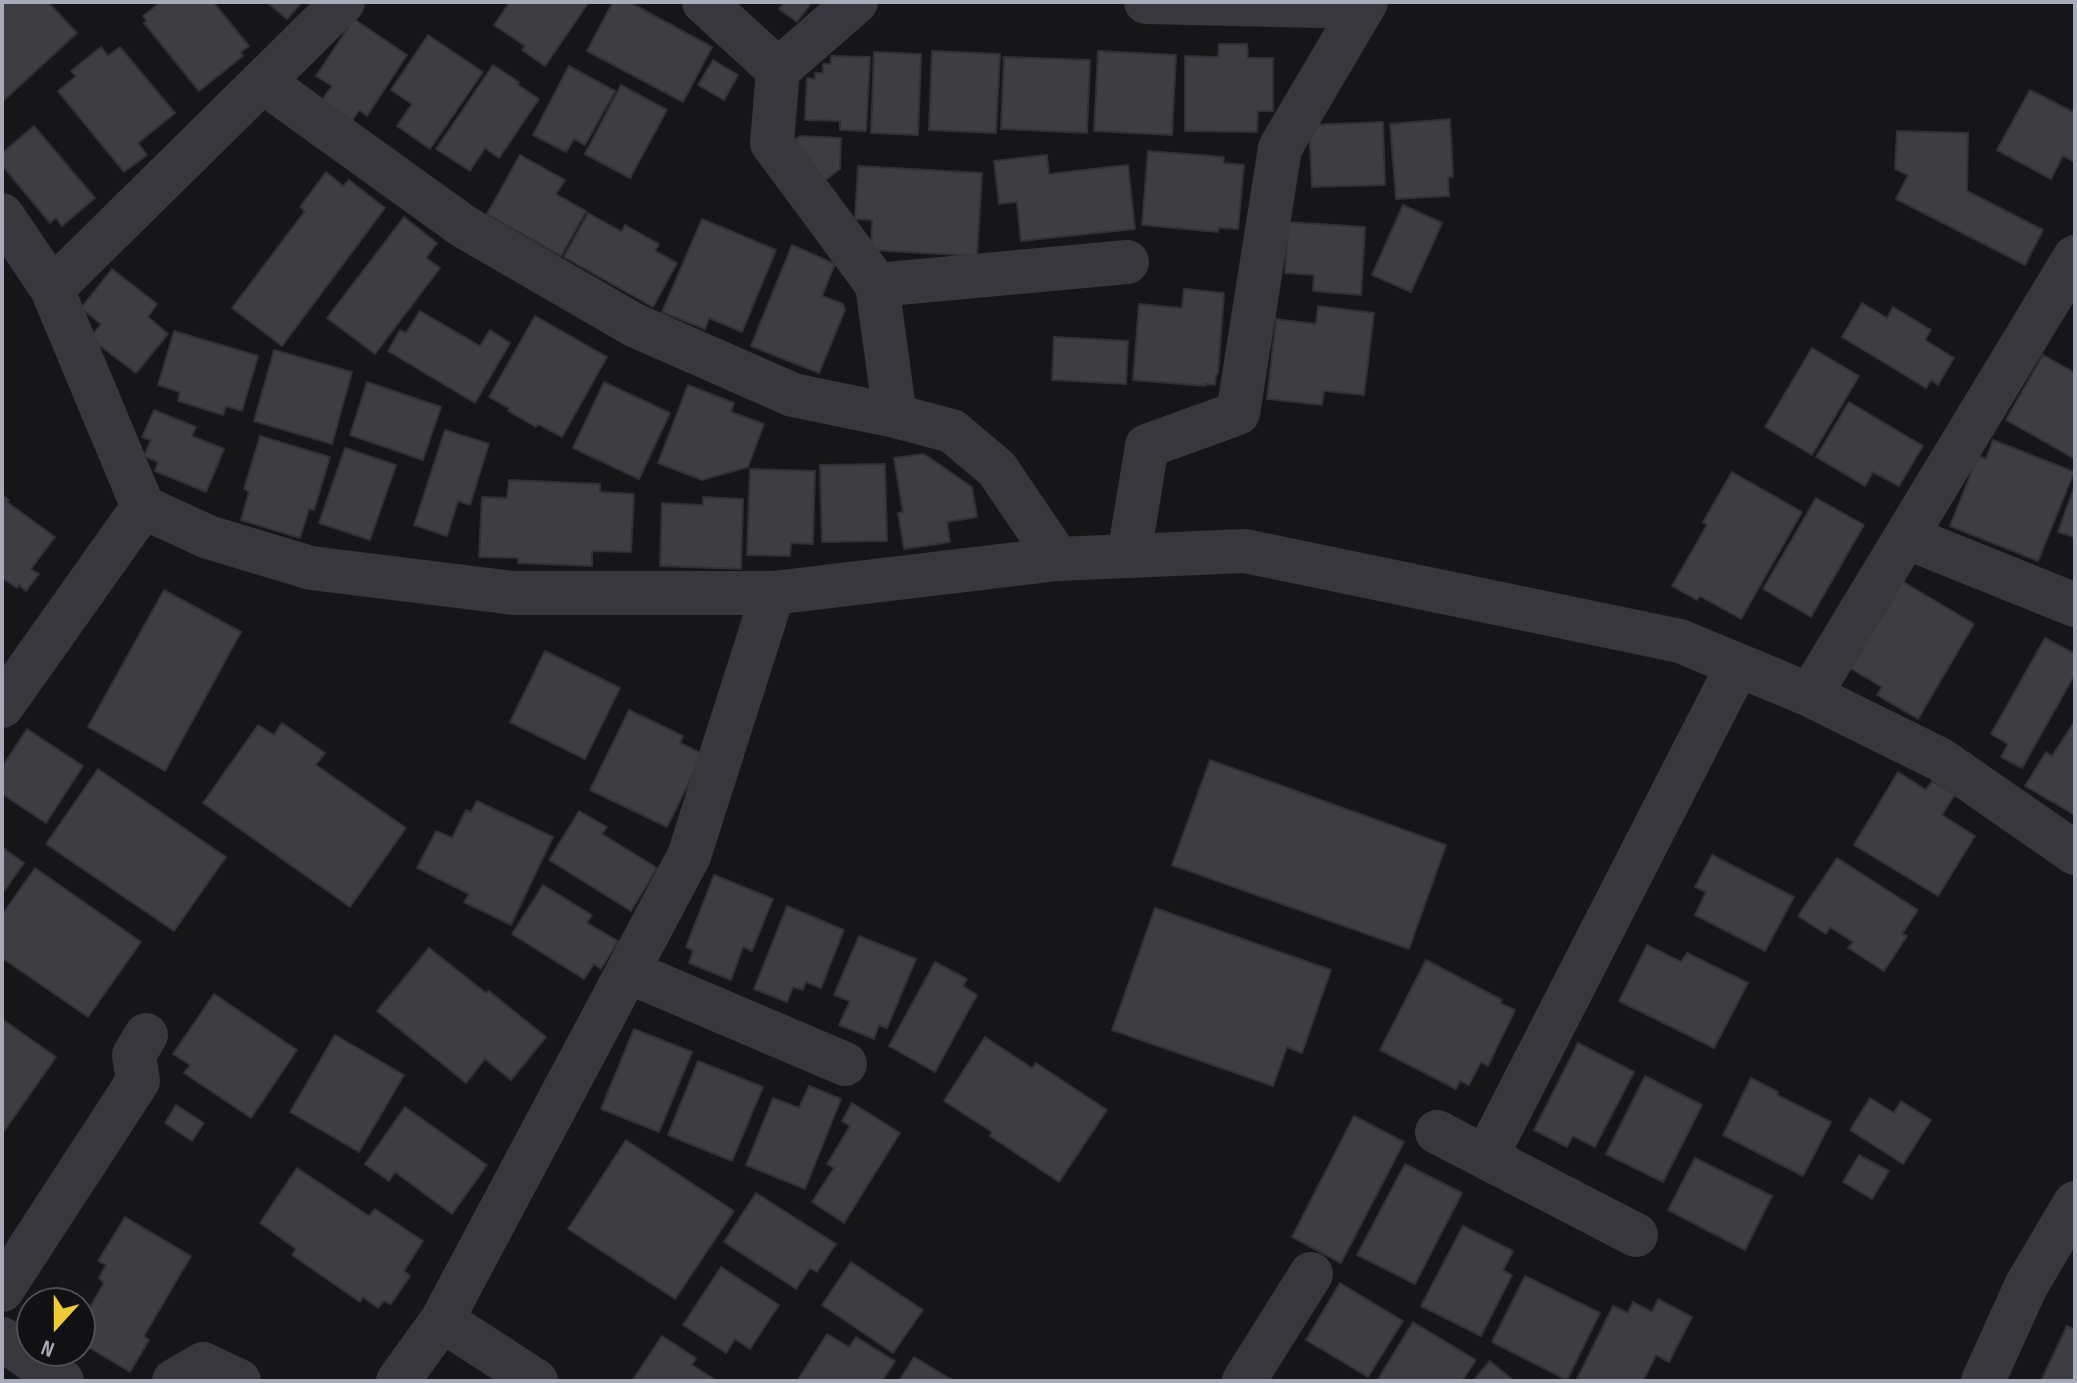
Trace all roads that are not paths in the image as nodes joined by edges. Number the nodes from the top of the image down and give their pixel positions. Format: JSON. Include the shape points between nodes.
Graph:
{"nodes":[{"id":1,"x":343,"y":2,"type":"edge"},
{"id":2,"x":704,"y":2,"type":"edge"},
{"id":3,"x":856,"y":2,"type":"edge"},
{"id":4,"x":1146,"y":2,"type":"edge"},
{"id":5,"x":1364,"y":5,"type":"edge"},
{"id":6,"x":778,"y":70,"type":"junction"},
{"id":7,"x":263,"y":82,"type":"junction"},
{"id":8,"x":2,"y":215,"type":"edge"},
{"id":9,"x":2075,"y":257,"type":"edge"},
{"id":10,"x":1127,"y":262,"type":"dead end"},
{"id":11,"x":877,"y":285,"type":"junction"},
{"id":12,"x":52,"y":289,"type":"junction"},
{"id":13,"x":895,"y":416,"type":"junction"},
{"id":14,"x":143,"y":507,"type":"junction"},
{"id":15,"x":1906,"y":537,"type":"junction"},
{"id":16,"x":1129,"y":555,"type":"junction"},
{"id":17,"x":1058,"y":559,"type":"junction"},
{"id":18,"x":773,"y":593,"type":"junction"},
{"id":19,"x":2075,"y":605,"type":"edge"},
{"id":20,"x":1738,"y":665,"type":"junction"},
{"id":21,"x":1810,"y":695,"type":"junction"},
{"id":22,"x":2,"y":706,"type":"edge"},
{"id":23,"x":2075,"y":853,"type":"edge"},
{"id":24,"x":629,"y":972,"type":"junction"},
{"id":25,"x":146,"y":1035,"type":"dead end"},
{"id":26,"x":845,"y":1064,"type":"dead end"},
{"id":27,"x":1437,"y":1132,"type":"dead end"},
{"id":28,"x":1486,"y":1157,"type":"junction"},
{"id":29,"x":2075,"y":1203,"type":"edge"},
{"id":30,"x":1636,"y":1235,"type":"dead end"},
{"id":31,"x":1311,"y":1274,"type":"dead end"},
{"id":32,"x":2,"y":1290,"type":"edge"},
{"id":33,"x":442,"y":1320,"type":"junction"},
{"id":34,"x":2,"y":1339,"type":"edge"},
{"id":35,"x":1263,"y":1375,"type":"edge"},
{"id":36,"x":62,"y":1381,"type":"edge"},
{"id":37,"x":174,"y":1381,"type":"edge"},
{"id":38,"x":239,"y":1381,"type":"edge"},
{"id":39,"x":398,"y":1381,"type":"edge"},
{"id":40,"x":536,"y":1381,"type":"edge"},
{"id":41,"x":1983,"y":1381,"type":"edge"}],
"edges":[{"from":1,"to":7,"type":"street"},
{"from":2,"to":6,"type":"street"},
{"from":3,"to":6,"type":"street"},
{"from":4,"to":5,"type":"street"},
{"from":5,"to":16,"type":"street","via":[[1280,148],[1238,413],[1147,446]]},
{"from":6,"to":11,"type":"street","via":[[772,143]]},
{"from":7,"to":12,"type":"street"},
{"from":7,"to":13,"type":"street","via":[[463,226],[634,325],[793,395]]},
{"from":8,"to":12,"type":"street"},
{"from":9,"to":15,"type":"street"},
{"from":10,"to":11,"type":"street"},
{"from":11,"to":13,"type":"street"},
{"from":12,"to":14,"type":"street"},
{"from":13,"to":17,"type":"street","via":[[952,431],[997,469]]},
{"from":14,"to":18,"type":"street","via":[[208,537],[311,568],[514,593]]},
{"from":14,"to":22,"type":"street"},
{"from":15,"to":19,"type":"street"},
{"from":15,"to":21,"type":"street"},
{"from":16,"to":17,"type":"street"},
{"from":16,"to":20,"type":"street","via":[[1245,551],[1680,641]]},
{"from":17,"to":18,"type":"street"},
{"from":18,"to":24,"type":"street","via":[[689,856]]},
{"from":20,"to":21,"type":"street"},
{"from":20,"to":28,"type":"street"},
{"from":21,"to":23,"type":"street","via":[[1941,760]]},
{"from":24,"to":26,"type":"street"},
{"from":24,"to":33,"type":"street"},
{"from":25,"to":32,"type":"street","via":[[134,1055],[138,1081]]},
{"from":27,"to":28,"type":"street"},
{"from":28,"to":30,"type":"street"},
{"from":29,"to":41,"type":"street","via":[[2026,1286]]},
{"from":31,"to":35,"type":"street"},
{"from":33,"to":39,"type":"street"},
{"from":33,"to":40,"type":"street"},
{"from":34,"to":36,"type":"street"},
{"from":37,"to":38,"type":"street","via":[[203,1364]]}]}
